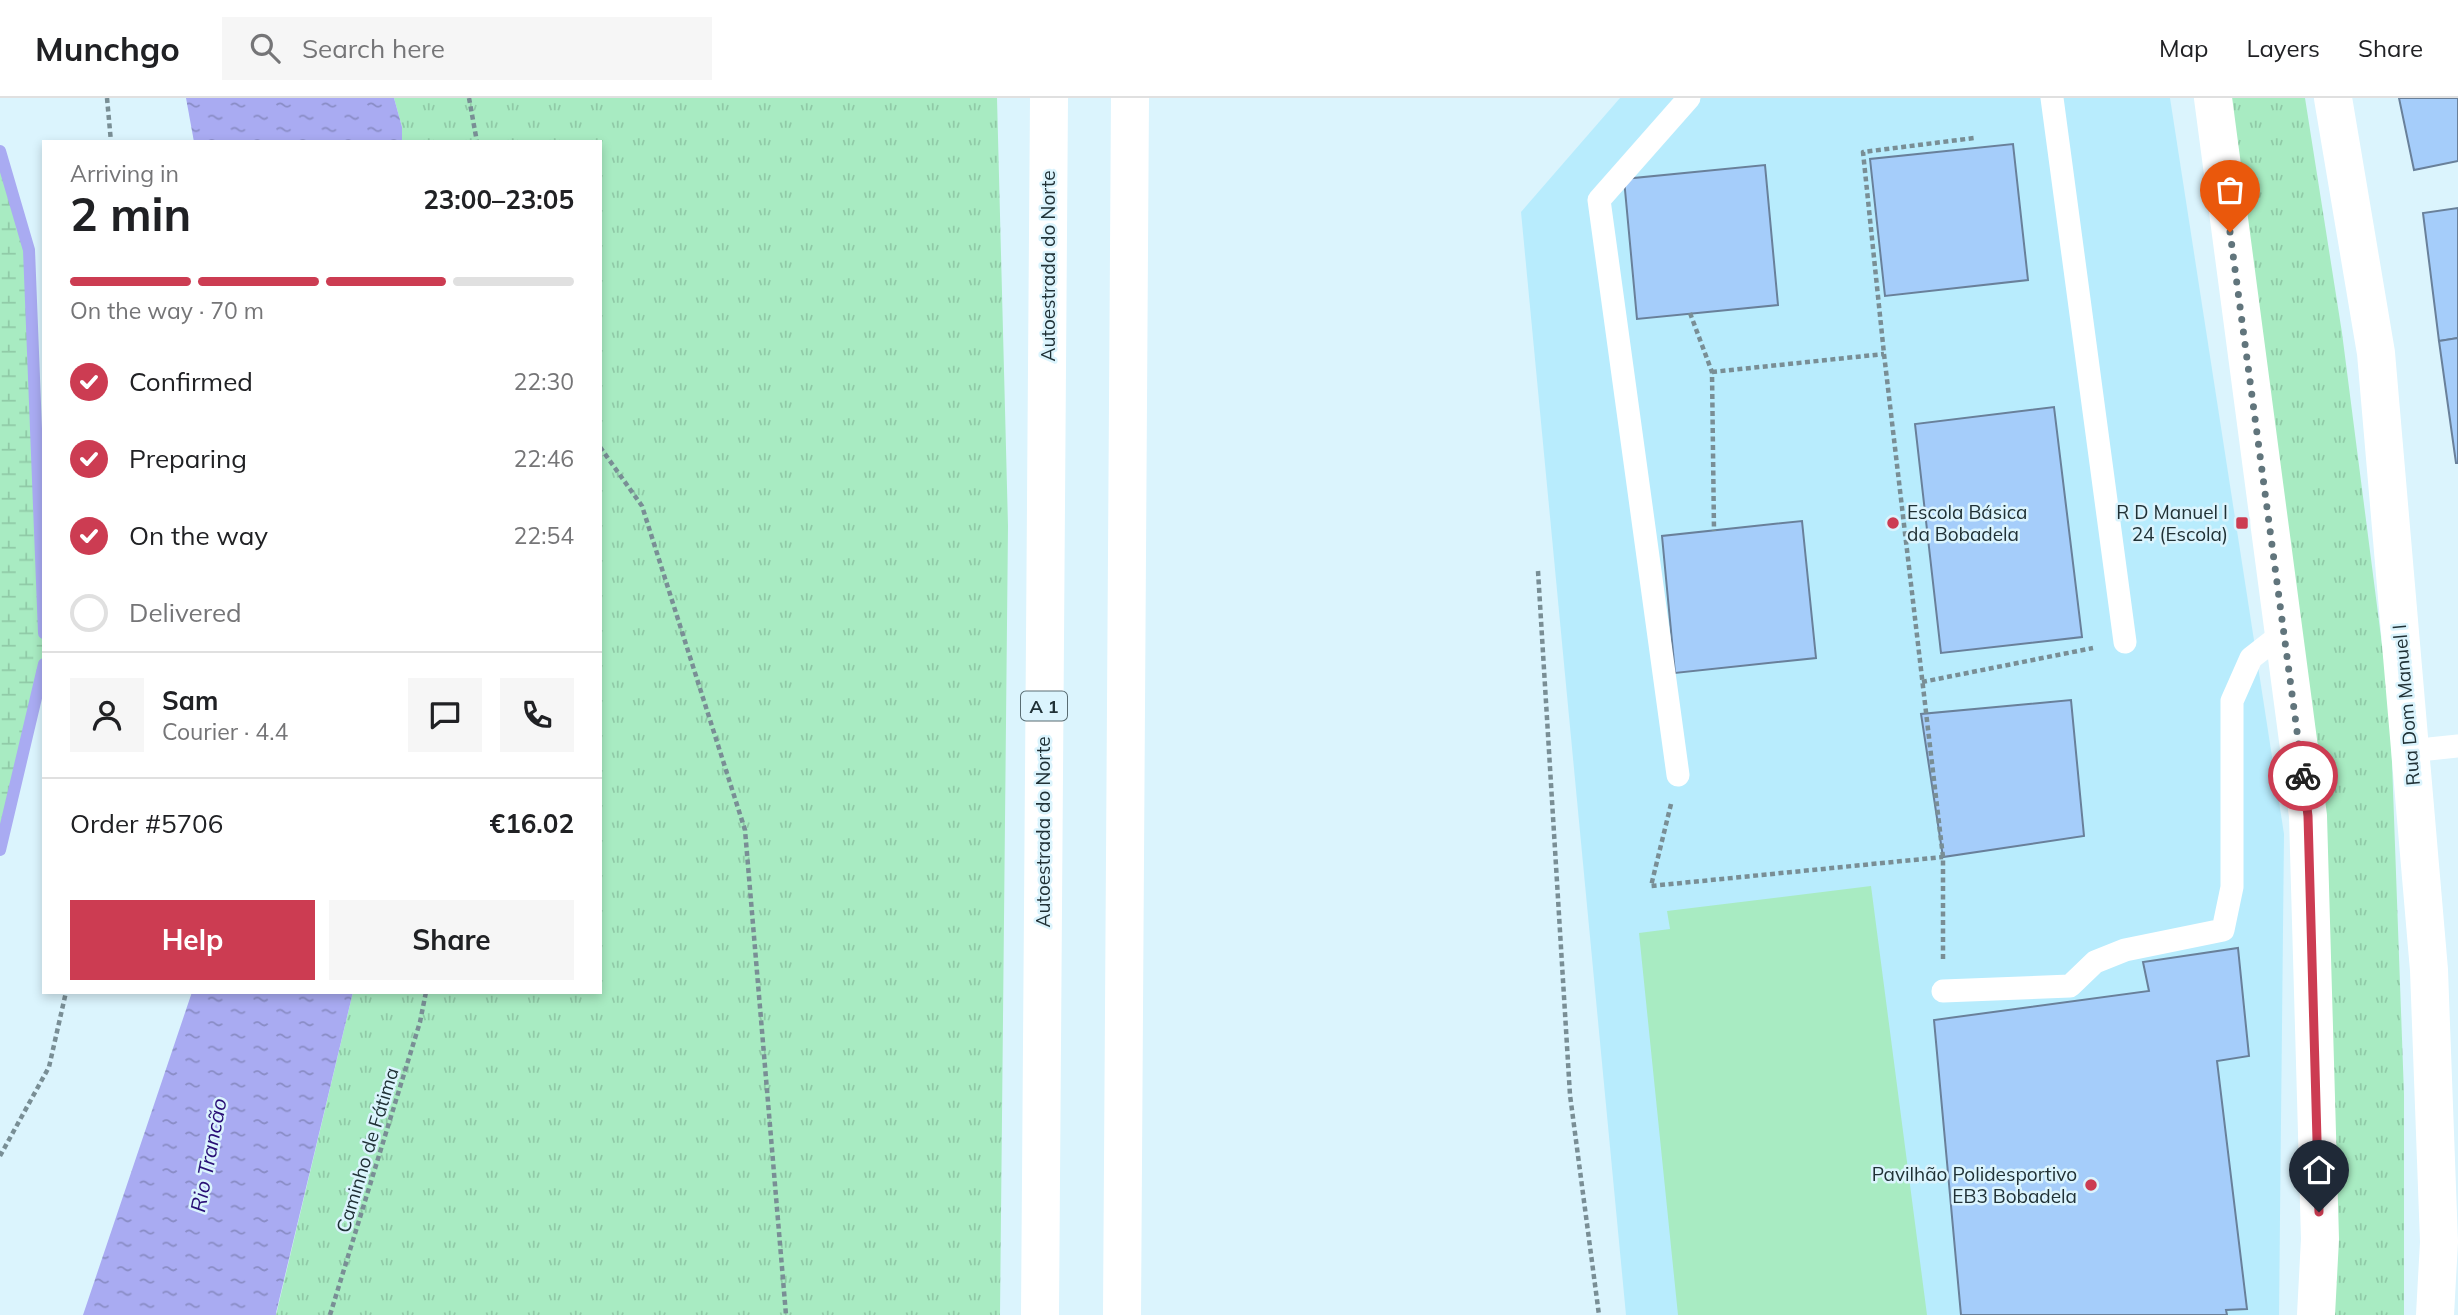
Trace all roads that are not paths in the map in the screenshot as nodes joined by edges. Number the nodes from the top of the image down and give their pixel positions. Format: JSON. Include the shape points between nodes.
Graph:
{"nodes":[{"id":1,"x":1049,"y":98,"type":"edge"},
{"id":2,"x":1130,"y":98,"type":"edge"},
{"id":3,"x":1689,"y":98,"type":"edge"},
{"id":4,"x":2052,"y":98,"type":"edge"},
{"id":5,"x":2213,"y":98,"type":"edge"},
{"id":6,"x":2333,"y":98,"type":"edge"},
{"id":7,"x":2283,"y":633,"type":"junction"},
{"id":8,"x":2125,"y":642,"type":"road end"},
{"id":9,"x":2458,"y":746,"type":"edge"},
{"id":10,"x":2410,"y":751,"type":"junction"},
{"id":11,"x":1678,"y":775,"type":"road end"},
{"id":12,"x":1943,"y":991,"type":"road end"},
{"id":13,"x":1040,"y":1315,"type":"edge"},
{"id":14,"x":1122,"y":1315,"type":"edge"},
{"id":15,"x":2316,"y":1315,"type":"edge"},
{"id":16,"x":2435,"y":1315,"type":"edge"}],
"edges":[{"from":1,"to":13,"type":"main road","name":"Autoestrada do Norte","number":"A 1"},
{"from":2,"to":14,"type":"main road"},
{"from":3,"to":11,"type":"lane","via":[[1599,200]]},
{"from":4,"to":8,"type":"lane"},
{"from":5,"to":7,"type":"main road"},
{"from":6,"to":10,"type":"main road","name":"Rua Dom Manuel I","via":[[2376,353]]},
{"from":7,"to":12,"type":"lane","via":[[2251,658],[2232,701],[2232,887],[2223,930],[2125,950],[2095,962],[2070,986]]},
{"from":7,"to":15,"type":"main road","via":[[2308,816],[2320,1239]]},
{"from":9,"to":10,"type":"lane"},
{"from":10,"to":16,"type":"main road","name":"Rua Dom Manuel I","via":[[2429,970],[2439,1242]]}]}
